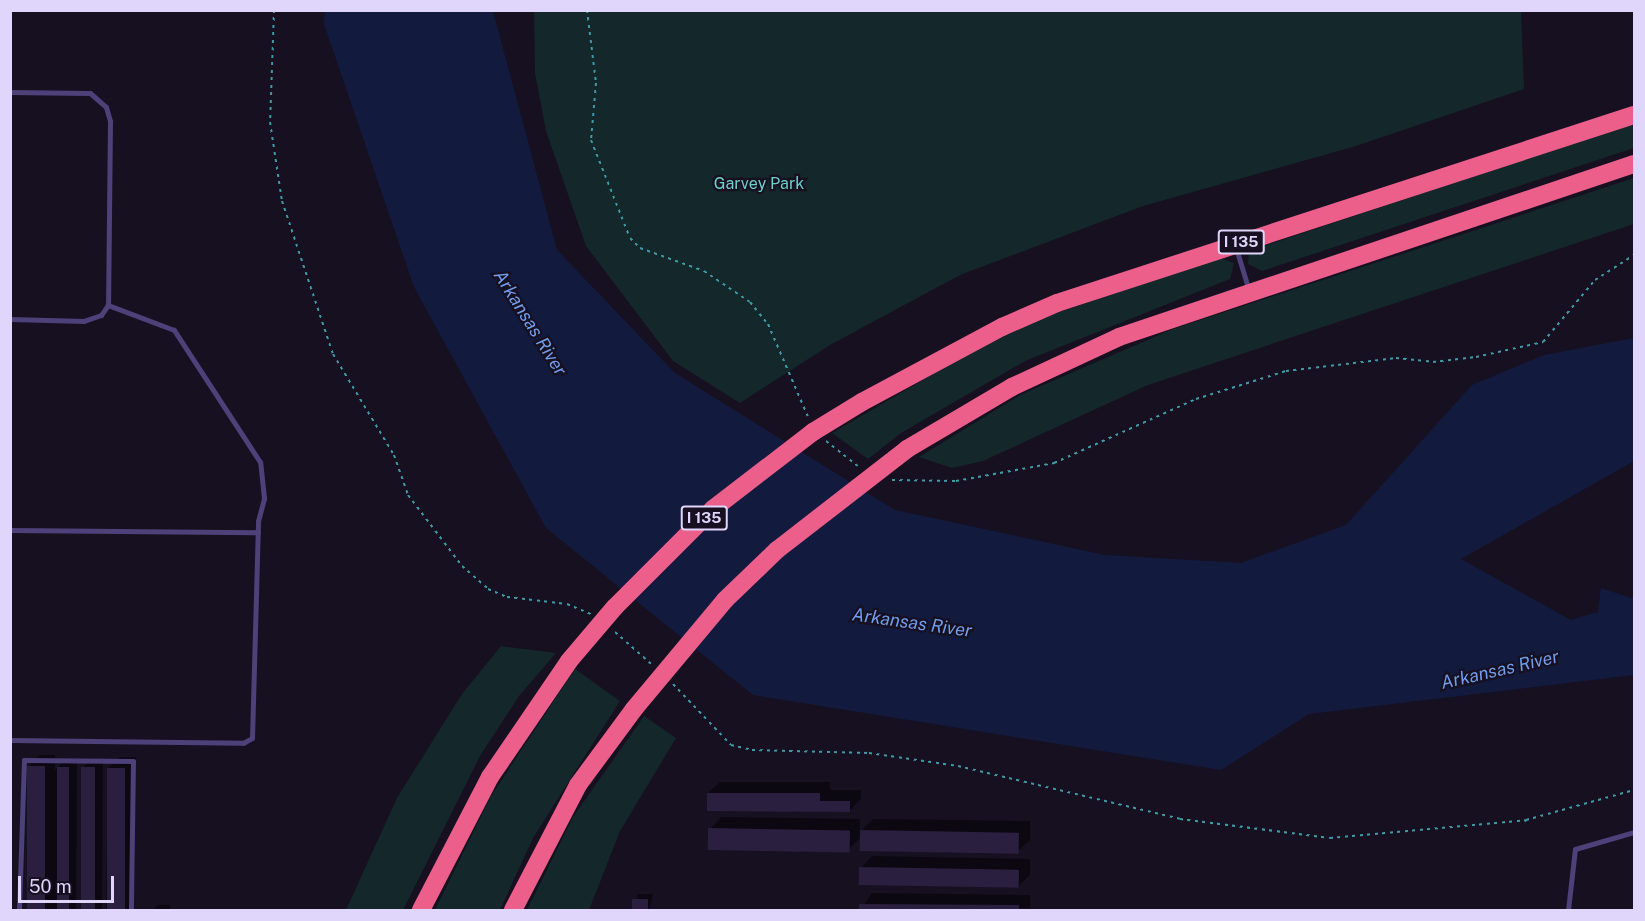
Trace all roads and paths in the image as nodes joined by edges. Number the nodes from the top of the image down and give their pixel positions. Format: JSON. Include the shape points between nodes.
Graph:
{"nodes":[{"id":1,"x":274,"y":10,"type":"edge"},
{"id":2,"x":587,"y":10,"type":"edge"},
{"id":3,"x":10,"y":92,"type":"edge"},
{"id":4,"x":1635,"y":115,"type":"edge"},
{"id":5,"x":1635,"y":164,"type":"edge"},
{"id":6,"x":1235,"y":244,"type":"junction"},
{"id":7,"x":1635,"y":255,"type":"edge"},
{"id":8,"x":1249,"y":292,"type":"junction"},
{"id":9,"x":108,"y":305,"type":"junction"},
{"id":10,"x":10,"y":319,"type":"edge"},
{"id":11,"x":810,"y":420,"type":"dead end"},
{"id":12,"x":821,"y":437,"type":"dead end"},
{"id":13,"x":868,"y":472,"type":"dead end"},
{"id":14,"x":885,"y":480,"type":"dead end"},
{"id":15,"x":10,"y":530,"type":"edge"},
{"id":16,"x":258,"y":532,"type":"junction"},
{"id":17,"x":597,"y":618,"type":"dead end"},
{"id":18,"x":612,"y":630,"type":"dead end"},
{"id":19,"x":654,"y":667,"type":"dead end"},
{"id":20,"x":671,"y":682,"type":"dead end"},
{"id":21,"x":10,"y":740,"type":"edge"},
{"id":22,"x":1635,"y":789,"type":"edge"},
{"id":23,"x":1635,"y":832,"type":"edge"},
{"id":24,"x":19,"y":910,"type":"edge"},
{"id":25,"x":131,"y":910,"type":"edge"},
{"id":26,"x":421,"y":910,"type":"edge"},
{"id":27,"x":513,"y":910,"type":"edge"},
{"id":28,"x":1568,"y":910,"type":"edge"}],
"edges":[{"from":1,"to":17,"type":"path","via":[[270,122],[282,201],[333,354],[394,455],[408,495],[462,566],[507,597],[567,604]]},
{"from":2,"to":11,"type":"path","via":[[596,82],[591,140],[630,238],[640,248],[704,271],[750,302],[768,324]]},
{"from":3,"to":9,"type":"lane","via":[[90,93],[106,107]]},
{"from":4,"to":6,"type":"highway","number":"I 135"},
{"from":5,"to":8,"type":"highway"},
{"from":6,"to":8,"type":"lane"},
{"from":6,"to":26,"type":"highway","number":"I 135","bridge":true,"via":[[1011,323],[813,432],[713,509],[569,661],[490,777]]},
{"from":7,"to":14,"type":"path","via":[[1595,280],[1543,342],[1433,362],[1396,358],[1286,371],[1196,399],[1054,463],[956,481]]},
{"from":8,"to":27,"type":"highway","bridge":true,"via":[[1064,361],[907,449],[777,550],[725,600],[633,709],[578,785]]},
{"from":9,"to":10,"type":"lane","via":[[101,315],[84,321]]},
{"from":9,"to":16,"type":"lane","via":[[174,330],[260,462],[264,498]]},
{"from":12,"to":13,"type":"path"},
{"from":15,"to":16,"type":"lane"},
{"from":16,"to":21,"type":"lane","via":[[252,738],[243,743]]},
{"from":18,"to":19,"type":"path"},
{"from":20,"to":22,"type":"path","via":[[730,745],[752,750],[869,753],[958,766],[1180,819],[1329,838],[1526,820]]},
{"from":23,"to":28,"type":"lane","via":[[1575,849]]},
{"from":24,"to":25,"type":"lane","via":[[24,760],[133,761]]}]}
